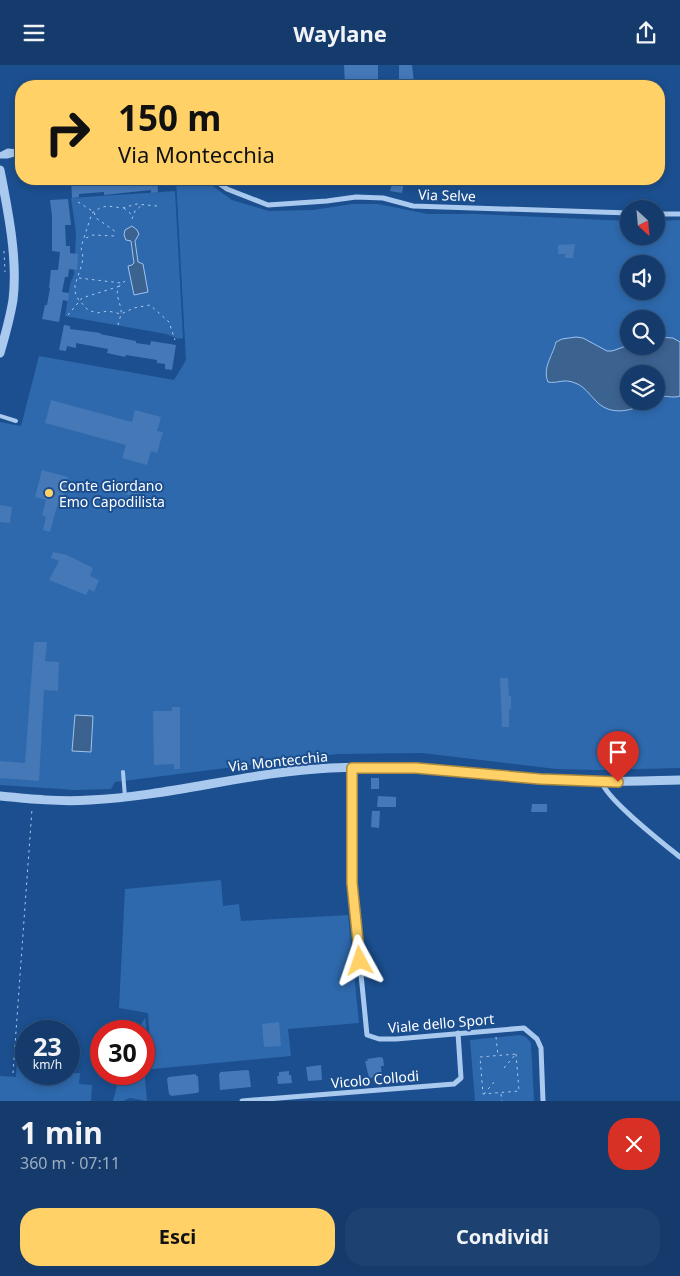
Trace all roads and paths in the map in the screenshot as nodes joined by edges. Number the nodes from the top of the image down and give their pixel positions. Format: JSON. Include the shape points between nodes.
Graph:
{"nodes":[{"id":1,"x":15,"y":154,"type":"edge"},
{"id":2,"x":0,"y":155,"type":"edge"},
{"id":3,"x":0,"y":170,"type":"edge"},
{"id":4,"x":221,"y":185,"type":"edge"},
{"id":5,"x":78,"y":202,"type":"dead end"},
{"id":6,"x":142,"y":205,"type":"junction"},
{"id":7,"x":156,"y":205,"type":"dead end"},
{"id":8,"x":123,"y":208,"type":"junction"},
{"id":9,"x":94,"y":212,"type":"junction"},
{"id":10,"x":620,"y":213,"type":"edge"},
{"id":11,"x":665,"y":214,"type":"edge"},
{"id":12,"x":680,"y":214,"type":"edge"},
{"id":13,"x":116,"y":232,"type":"dead end"},
{"id":14,"x":116,"y":236,"type":"dead end"},
{"id":15,"x":85,"y":238,"type":"junction"},
{"id":16,"x":3,"y":248,"type":"dead end"},
{"id":17,"x":5,"y":273,"type":"dead end"},
{"id":18,"x":78,"y":278,"type":"junction"},
{"id":19,"x":127,"y":280,"type":"dead end"},
{"id":20,"x":122,"y":283,"type":"junction"},
{"id":21,"x":120,"y":286,"type":"junction"},
{"id":22,"x":80,"y":301,"type":"junction"},
{"id":23,"x":121,"y":314,"type":"junction"},
{"id":24,"x":68,"y":315,"type":"dead end"},
{"id":25,"x":118,"y":325,"type":"dead end"},
{"id":26,"x":175,"y":339,"type":"dead end"},
{"id":27,"x":0,"y":353,"type":"edge"},
{"id":28,"x":0,"y":416,"type":"edge"},
{"id":29,"x":16,"y":421,"type":"dead end"},
{"id":30,"x":352,"y":768,"type":"junction"},
{"id":31,"x":123,"y":772,"type":"dead end"},
{"id":32,"x":680,"y":780,"type":"edge"},
{"id":33,"x":602,"y":782,"type":"junction"},
{"id":34,"x":0,"y":796,"type":"edge"},
{"id":35,"x":125,"y":797,"type":"junction"},
{"id":36,"x":32,"y":803,"type":"dead end"},
{"id":37,"x":680,"y":857,"type":"edge"},
{"id":38,"x":496,"y":1029,"type":"junction"},
{"id":39,"x":458,"y":1033,"type":"junction"},
{"id":40,"x":516,"y":1054,"type":"junction"},
{"id":41,"x":498,"y":1056,"type":"junction"},
{"id":42,"x":504,"y":1068,"type":"dead end"},
{"id":43,"x":13,"y":1073,"type":"dead end"},
{"id":44,"x":495,"y":1081,"type":"dead end"},
{"id":45,"x":501,"y":1093,"type":"junction"},
{"id":46,"x":483,"y":1095,"type":"junction"},
{"id":47,"x":242,"y":1101,"type":"edge"},
{"id":48,"x":502,"y":1101,"type":"edge"},
{"id":49,"x":543,"y":1101,"type":"edge"}],
"edges":[{"from":1,"to":2,"type":"street"},
{"from":3,"to":27,"type":"street","via":[[12,240],[14,284],[11,312]]},
{"from":4,"to":10,"type":"street","name":"Via Selve","via":[[268,205],[356,197],[383,198],[413,206]]},
{"from":5,"to":9,"type":"path"},
{"from":6,"to":7,"type":"path"},
{"from":6,"to":8,"type":"path"},
{"from":6,"to":8,"type":"path","via":[[132,217]]},
{"from":8,"to":9,"type":"path","via":[[107,206]]},
{"from":9,"to":13,"type":"path","via":[[96,218]]},
{"from":9,"to":15,"type":"path"},
{"from":11,"to":12,"type":"street"},
{"from":14,"to":15,"type":"path"},
{"from":15,"to":18,"type":"path"},
{"from":16,"to":17,"type":"path"},
{"from":18,"to":20,"type":"path"},
{"from":18,"to":22,"type":"path","via":[[75,292]]},
{"from":19,"to":20,"type":"path"},
{"from":20,"to":21,"type":"path"},
{"from":21,"to":22,"type":"path"},
{"from":21,"to":23,"type":"path","via":[[117,294]]},
{"from":22,"to":23,"type":"path","via":[[88,310],[97,313]]},
{"from":22,"to":24,"type":"path"},
{"from":23,"to":25,"type":"path"},
{"from":23,"to":26,"type":"path","via":[[150,305],[169,322]]},
{"from":28,"to":29,"type":"lane"},
{"from":30,"to":33,"type":"street","name":"Via Montecchia","via":[[416,768]]},
{"from":30,"to":35,"type":"street","name":"Via Montecchia","via":[[243,777]]},
{"from":30,"to":39,"type":"street","name":"Viale dello Sport","via":[[352,883],[367,1035],[396,1039]]},
{"from":31,"to":35,"type":"lane"},
{"from":32,"to":33,"type":"street","name":"Via Montecchia"},
{"from":33,"to":37,"type":"street","via":[[604,789],[627,812]]},
{"from":34,"to":35,"type":"street","name":"Via Montecchia","via":[[72,801]]},
{"from":36,"to":43,"type":"path"},
{"from":38,"to":39,"type":"street","name":"Viale dello Sport"},
{"from":38,"to":41,"type":"path"},
{"from":38,"to":49,"type":"street","name":"Viale dello Sport","via":[[524,1027],[537,1039],[541,1048]]},
{"from":39,"to":47,"type":"street","name":"Vicolo Collodi","via":[[461,1078],[454,1084]]},
{"from":40,"to":41,"type":"path"},
{"from":40,"to":42,"type":"path"},
{"from":40,"to":45,"type":"path","via":[[519,1091]]},
{"from":41,"to":46,"type":"path","via":[[480,1057]]},
{"from":44,"to":46,"type":"path"},
{"from":45,"to":46,"type":"path"},
{"from":45,"to":48,"type":"path"}]}
